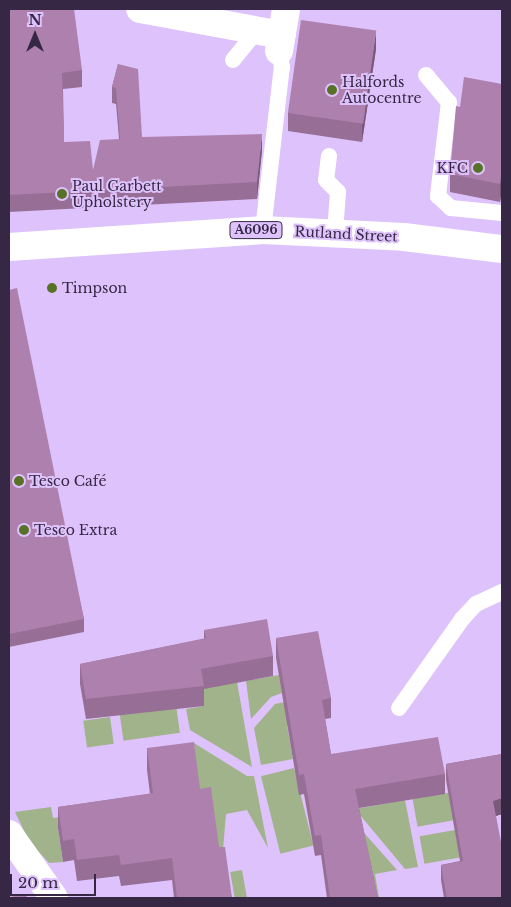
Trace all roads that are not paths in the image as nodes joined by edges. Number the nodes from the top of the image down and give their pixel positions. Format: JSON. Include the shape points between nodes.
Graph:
{"nodes":[{"id":1,"x":140,"y":9,"type":"edge"},
{"id":2,"x":276,"y":31,"type":"edge"},
{"id":3,"x":233,"y":60,"type":"dead end"},
{"id":4,"x":426,"y":75,"type":"dead end"},
{"id":5,"x":329,"y":156,"type":"dead end"},
{"id":6,"x":502,"y":213,"type":"edge"},
{"id":7,"x":263,"y":230,"type":"junction"},
{"id":8,"x":335,"y":232,"type":"junction"},
{"id":9,"x":9,"y":247,"type":"edge"},
{"id":10,"x":502,"y":250,"type":"edge"},
{"id":11,"x":502,"y":592,"type":"edge"},
{"id":12,"x":399,"y":708,"type":"dead end"},
{"id":13,"x":9,"y":834,"type":"edge"},
{"id":14,"x":54,"y":898,"type":"edge"}],
"edges":[{"from":1,"to":2,"type":"main road"},
{"from":2,"to":3,"type":"lane"},
{"from":2,"to":7,"type":"lane","via":[[282,66]]},
{"from":4,"to":6,"type":"lane","via":[[449,102],[438,196],[451,208]]},
{"from":5,"to":8,"type":"lane","via":[[326,180],[338,192]]},
{"from":7,"to":8,"type":"main road","name":"Rutland Street","number":"A6096"},
{"from":7,"to":9,"type":"main road","name":"Rutland Street","number":"A6096"},
{"from":8,"to":10,"type":"main road","name":"Rutland Street","number":"A6096"},
{"from":11,"to":12,"type":"lane","via":[[476,604],[462,618]]},
{"from":13,"to":14,"type":"main road"}]}
